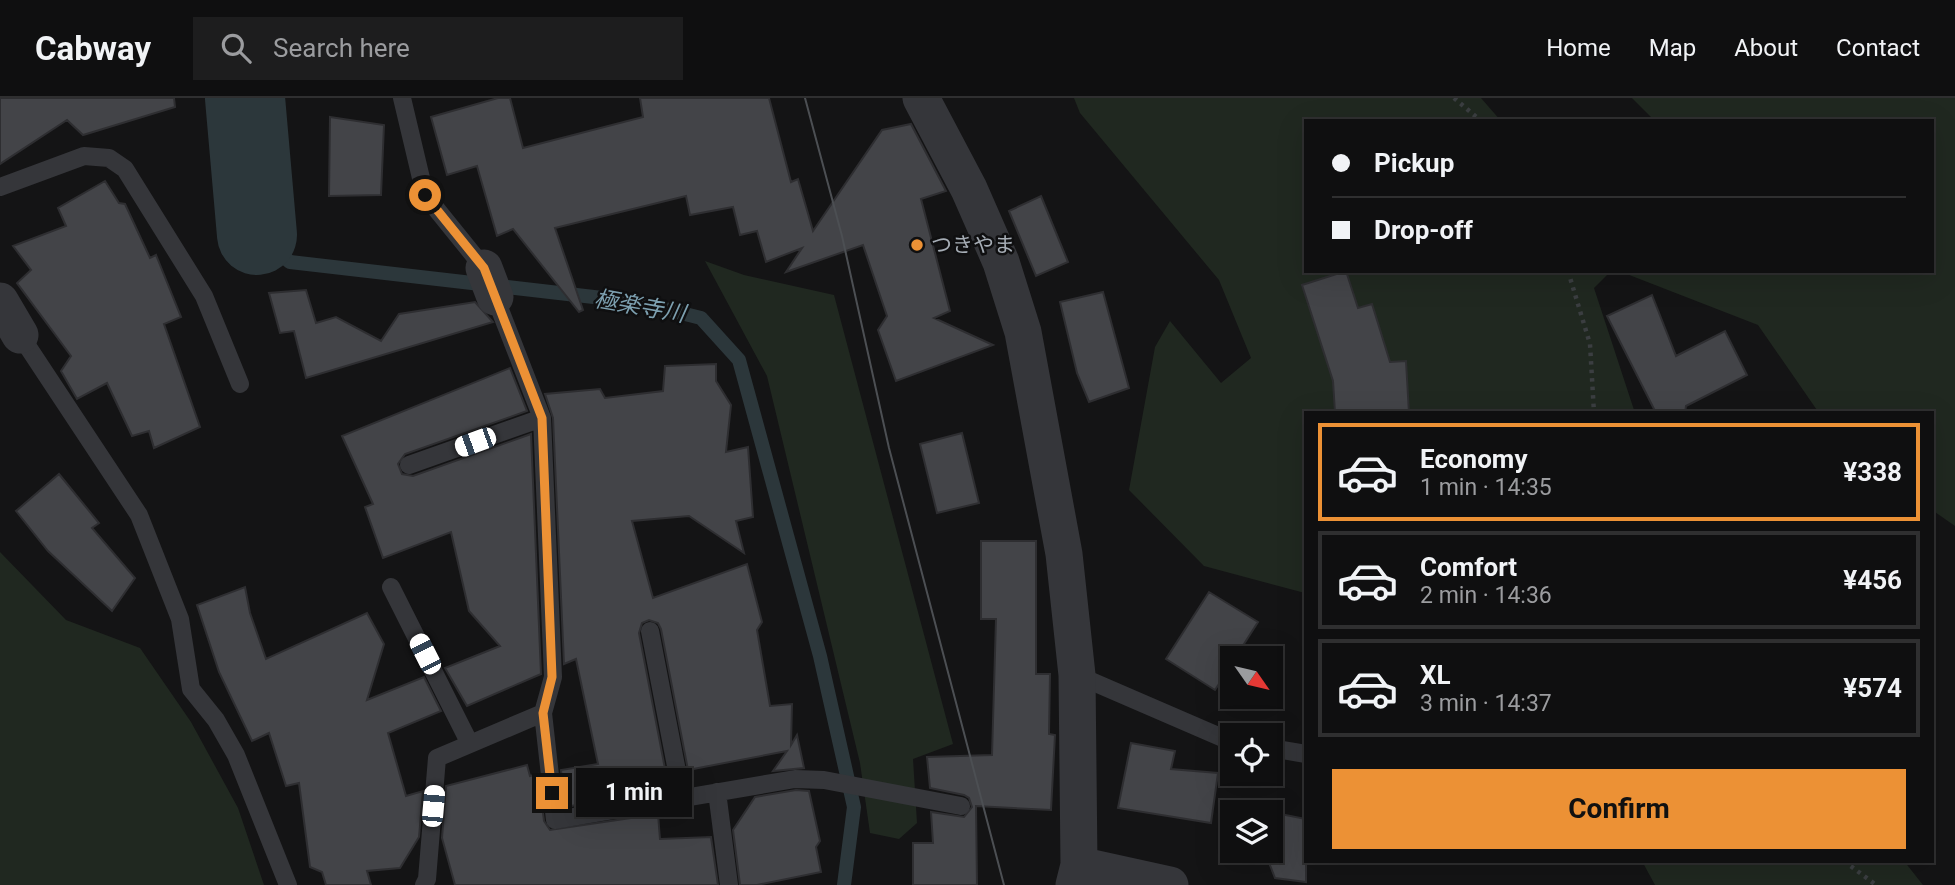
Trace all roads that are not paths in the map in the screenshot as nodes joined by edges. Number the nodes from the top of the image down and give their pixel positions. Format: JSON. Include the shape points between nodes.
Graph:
{"nodes":[{"id":1,"x":402,"y":98,"type":"edge"},
{"id":2,"x":921,"y":98,"type":"edge"},
{"id":3,"x":0,"y":187,"type":"edge"},
{"id":4,"x":0,"y":301,"type":"edge"},
{"id":5,"x":20,"y":335,"type":"joint"},
{"id":6,"x":240,"y":384,"type":"dead end"},
{"id":7,"x":542,"y":418,"type":"junction"},
{"id":8,"x":409,"y":465,"type":"dead end"},
{"id":9,"x":391,"y":587,"type":"dead end"},
{"id":10,"x":650,"y":631,"type":"dead end"},
{"id":11,"x":1077,"y":675,"type":"junction"},
{"id":12,"x":543,"y":713,"type":"junction"},
{"id":13,"x":1220,"y":737,"type":"edge"},
{"id":14,"x":471,"y":744,"type":"junction"},
{"id":15,"x":1283,"y":750,"type":"edge"},
{"id":16,"x":1304,"y":754,"type":"edge"},
{"id":17,"x":718,"y":792,"type":"junction"},
{"id":18,"x":682,"y":797,"type":"junction"},
{"id":19,"x":961,"y":806,"type":"dead end"},
{"id":20,"x":1076,"y":875,"type":"edge"},
{"id":21,"x":288,"y":885,"type":"edge"},
{"id":22,"x":424,"y":885,"type":"edge"},
{"id":23,"x":729,"y":885,"type":"edge"},
{"id":24,"x":1170,"y":885,"type":"edge"}],
"edges":[{"from":1,"to":7,"type":"lane","via":[[425,195],[489,282]]},
{"from":2,"to":11,"type":"street","via":[[985,225],[1023,332],[1064,554]]},
{"from":3,"to":6,"type":"lane","via":[[84,156],[109,158],[125,170],[204,296]]},
{"from":4,"to":5,"type":"street"},
{"from":5,"to":21,"type":"lane","via":[[139,514],[180,619],[191,689],[236,755]]},
{"from":7,"to":8,"type":"lane"},
{"from":7,"to":12,"type":"lane","via":[[552,677]]},
{"from":9,"to":14,"type":"lane"},
{"from":10,"to":18,"type":"lane"},
{"from":11,"to":13,"type":"lane"},
{"from":11,"to":20,"type":"street"},
{"from":12,"to":14,"type":"lane"},
{"from":12,"to":18,"type":"lane","via":[[555,820]]},
{"from":14,"to":22,"type":"lane","via":[[437,758]]},
{"from":15,"to":16,"type":"lane"},
{"from":17,"to":18,"type":"lane"},
{"from":17,"to":19,"type":"lane","via":[[795,779],[824,780]]},
{"from":17,"to":23,"type":"lane"},
{"from":20,"to":24,"type":"street"}]}
